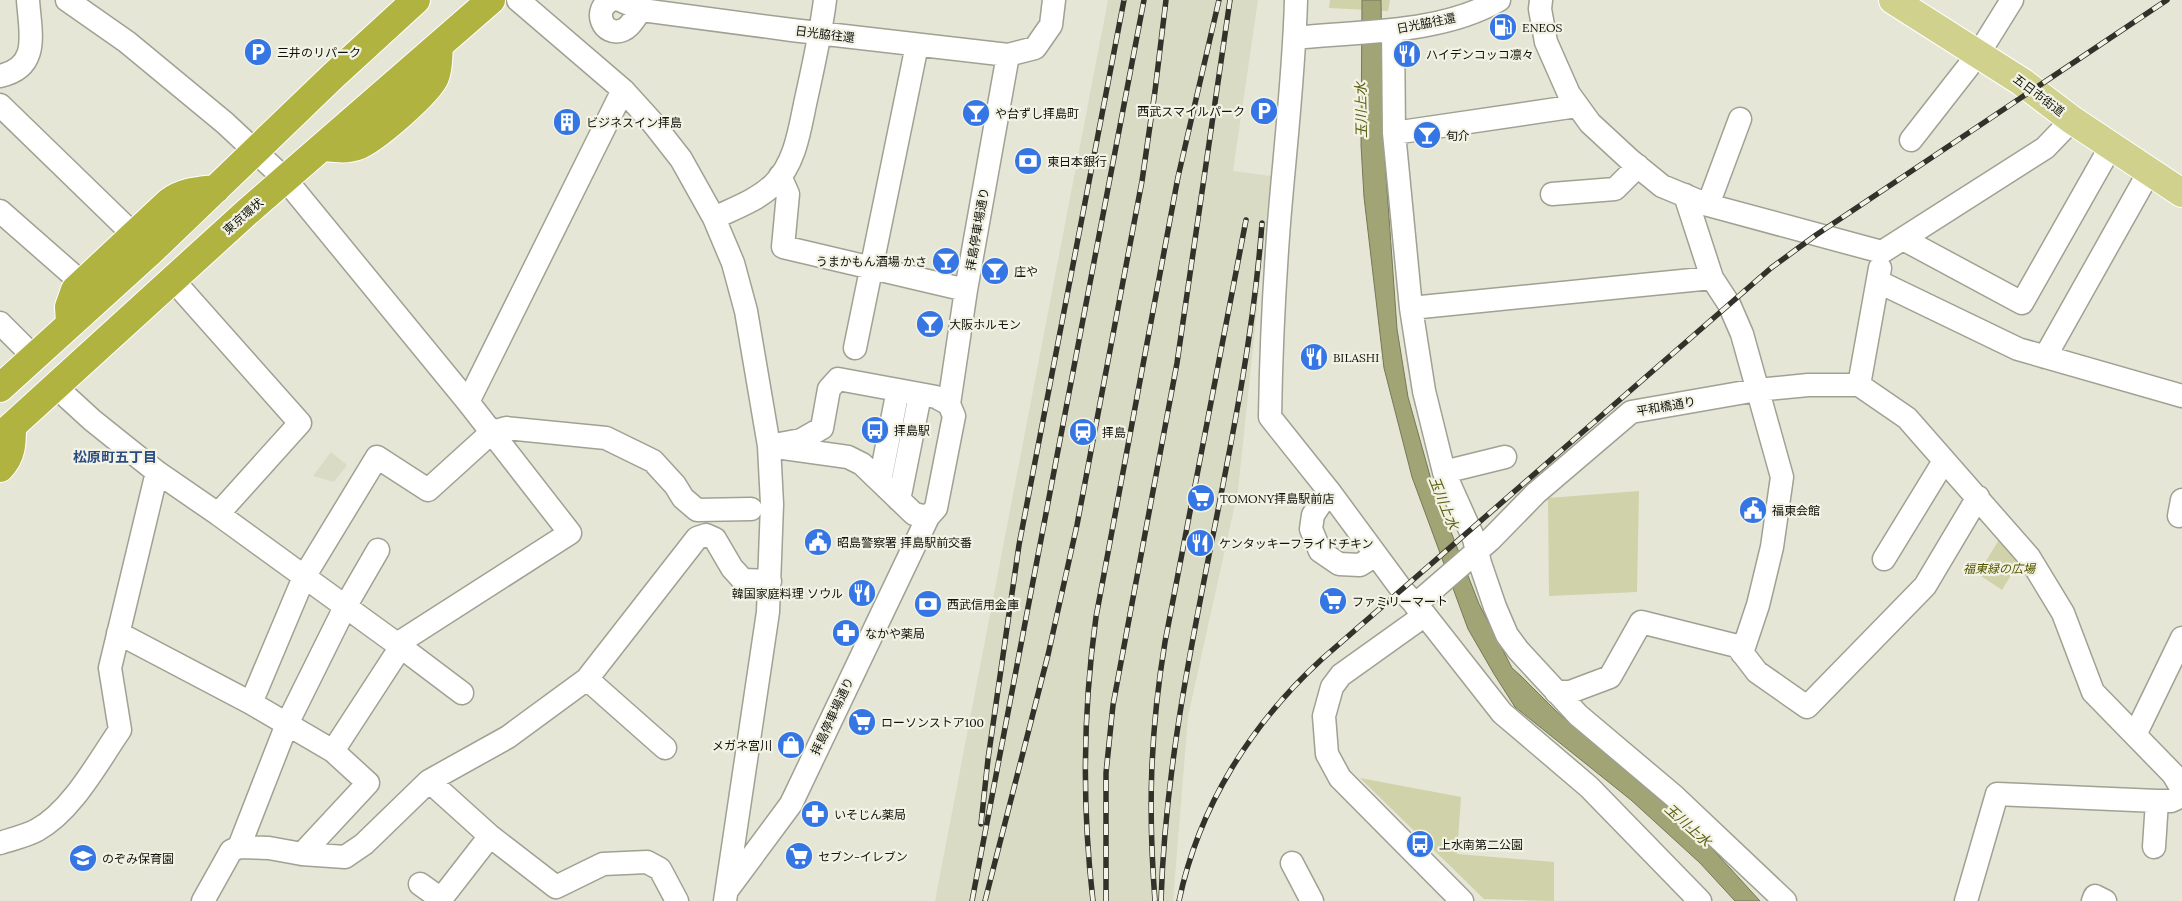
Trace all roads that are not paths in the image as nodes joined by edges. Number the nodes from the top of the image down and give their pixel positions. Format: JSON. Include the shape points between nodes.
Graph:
{"nodes":[{"id":1,"x":28,"y":0,"type":"edge"},
{"id":2,"x":67,"y":0,"type":"edge"},
{"id":3,"x":416,"y":0,"type":"edge"},
{"id":4,"x":491,"y":0,"type":"edge"},
{"id":5,"x":518,"y":0,"type":"edge"},
{"id":6,"x":612,"y":0,"type":"edge"},
{"id":7,"x":620,"y":0,"type":"edge"},
{"id":8,"x":825,"y":0,"type":"edge"},
{"id":9,"x":1054,"y":0,"type":"edge"},
{"id":10,"x":1296,"y":0,"type":"edge"},
{"id":11,"x":1499,"y":0,"type":"edge"},
{"id":12,"x":1541,"y":0,"type":"edge"},
{"id":13,"x":1893,"y":0,"type":"edge"},
{"id":14,"x":2012,"y":0,"type":"edge"},
{"id":15,"x":1461,"y":9,"type":"edge"},
{"id":16,"x":642,"y":10,"type":"junction"},
{"id":17,"x":1386,"y":30,"type":"junction"},
{"id":18,"x":820,"y":33,"type":"junction"},
{"id":19,"x":1295,"y":38,"type":"junction"},
{"id":20,"x":917,"y":45,"type":"junction"},
{"id":21,"x":1979,"y":53,"type":"junction"},
{"id":22,"x":1008,"y":54,"type":"junction"},
{"id":23,"x":0,"y":76,"type":"edge"},
{"id":24,"x":623,"y":90,"type":"junction"},
{"id":25,"x":0,"y":105,"type":"edge"},
{"id":26,"x":1578,"y":106,"type":"junction"},
{"id":27,"x":1740,"y":119,"type":"dead end"},
{"id":28,"x":2072,"y":120,"type":"junction"},
{"id":29,"x":1394,"y":133,"type":"junction"},
{"id":30,"x":1910,"y":140,"type":"dead end"},
{"id":31,"x":2111,"y":146,"type":"junction"},
{"id":32,"x":256,"y":151,"type":"junction"},
{"id":33,"x":1638,"y":166,"type":"junction"},
{"id":34,"x":2149,"y":172,"type":"junction"},
{"id":35,"x":780,"y":176,"type":"junction"},
{"id":36,"x":286,"y":180,"type":"junction"},
{"id":37,"x":216,"y":189,"type":"junction"},
{"id":38,"x":1552,"y":194,"type":"dead end"},
{"id":39,"x":2182,"y":194,"type":"edge"},
{"id":40,"x":1685,"y":195,"type":"junction"},
{"id":41,"x":1708,"y":205,"type":"junction"},
{"id":42,"x":0,"y":211,"type":"edge"},
{"id":43,"x":714,"y":218,"type":"junction"},
{"id":44,"x":134,"y":235,"type":"junction"},
{"id":45,"x":1903,"y":239,"type":"junction"},
{"id":46,"x":1882,"y":252,"type":"junction"},
{"id":47,"x":872,"y":269,"type":"junction"},
{"id":48,"x":1712,"y":278,"type":"junction"},
{"id":49,"x":173,"y":280,"type":"junction"},
{"id":50,"x":1879,"y":282,"type":"junction"},
{"id":51,"x":82,"y":283,"type":"junction"},
{"id":52,"x":966,"y":290,"type":"junction"},
{"id":53,"x":1411,"y":308,"type":"junction"},
{"id":54,"x":0,"y":323,"type":"edge"},
{"id":55,"x":70,"y":323,"type":"junction"},
{"id":56,"x":855,"y":348,"type":"dead end"},
{"id":57,"x":34,"y":356,"type":"junction"},
{"id":58,"x":2044,"y":357,"type":"junction"},
{"id":59,"x":1860,"y":384,"type":"junction"},
{"id":60,"x":56,"y":387,"type":"junction"},
{"id":61,"x":0,"y":388,"type":"edge"},
{"id":62,"x":898,"y":390,"type":"junction"},
{"id":63,"x":1757,"y":390,"type":"junction"},
{"id":64,"x":920,"y":394,"type":"junction"},
{"id":65,"x":2182,"y":396,"type":"edge"},
{"id":66,"x":468,"y":402,"type":"junction"},
{"id":67,"x":949,"y":404,"type":"junction"},
{"id":68,"x":825,"y":413,"type":"junction"},
{"id":69,"x":6,"y":432,"type":"edge"},
{"id":70,"x":492,"y":432,"type":"junction"},
{"id":71,"x":768,"y":446,"type":"junction"},
{"id":72,"x":848,"y":457,"type":"junction"},
{"id":73,"x":1505,"y":457,"type":"dead end"},
{"id":74,"x":1944,"y":461,"type":"junction"},
{"id":75,"x":0,"y":468,"type":"edge"},
{"id":76,"x":157,"y":472,"type":"junction"},
{"id":77,"x":1444,"y":472,"type":"junction"},
{"id":78,"x":880,"y":481,"type":"junction"},
{"id":79,"x":1330,"y":491,"type":"junction"},
{"id":80,"x":1978,"y":497,"type":"junction"},
{"id":81,"x":899,"y":500,"type":"junction"},
{"id":82,"x":751,"y":509,"type":"dead end"},
{"id":83,"x":218,"y":514,"type":"junction"},
{"id":84,"x":928,"y":517,"type":"junction"},
{"id":85,"x":378,"y":550,"type":"dead end"},
{"id":86,"x":1472,"y":554,"type":"junction"},
{"id":87,"x":1376,"y":555,"type":"junction"},
{"id":88,"x":1884,"y":559,"type":"dead end"},
{"id":89,"x":304,"y":577,"type":"junction"},
{"id":90,"x":770,"y":581,"type":"junction"},
{"id":91,"x":345,"y":607,"type":"junction"},
{"id":92,"x":1420,"y":610,"type":"junction"},
{"id":93,"x":118,"y":633,"type":"junction"},
{"id":94,"x":2182,"y":638,"type":"edge"},
{"id":95,"x":399,"y":646,"type":"junction"},
{"id":96,"x":1742,"y":653,"type":"junction"},
{"id":97,"x":587,"y":680,"type":"junction"},
{"id":98,"x":1556,"y":692,"type":"junction"},
{"id":99,"x":462,"y":693,"type":"dead end"},
{"id":100,"x":251,"y":703,"type":"junction"},
{"id":101,"x":287,"y":724,"type":"junction"},
{"id":102,"x":2135,"y":735,"type":"junction"},
{"id":103,"x":666,"y":748,"type":"dead end"},
{"id":104,"x":333,"y":751,"type":"junction"},
{"id":105,"x":2179,"y":774,"type":"edge"},
{"id":106,"x":429,"y":781,"type":"junction"},
{"id":107,"x":2182,"y":796,"type":"edge"},
{"id":108,"x":2157,"y":801,"type":"junction"},
{"id":109,"x":490,"y":836,"type":"junction"},
{"id":110,"x":0,"y":843,"type":"edge"},
{"id":111,"x":240,"y":847,"type":"junction"},
{"id":112,"x":2154,"y":848,"type":"dead end"},
{"id":113,"x":302,"y":854,"type":"junction"},
{"id":114,"x":1292,"y":863,"type":"dead end"},
{"id":115,"x":420,"y":884,"type":"dead end"},
{"id":116,"x":721,"y":898,"type":"edge"},
{"id":117,"x":203,"y":901,"type":"edge"},
{"id":118,"x":677,"y":901,"type":"edge"},
{"id":119,"x":1312,"y":901,"type":"edge"},
{"id":120,"x":1462,"y":901,"type":"edge"},
{"id":121,"x":1700,"y":901,"type":"edge"},
{"id":122,"x":1785,"y":901,"type":"edge"},
{"id":123,"x":1966,"y":901,"type":"edge"},
{"id":124,"x":2093,"y":901,"type":"edge"},
{"id":125,"x":2105,"y":901,"type":"edge"}],
"edges":[{"from":1,"to":23,"type":"street","via":[[31,52],[22,66]]},
{"from":2,"to":32,"type":"street","via":[[127,42]]},
{"from":3,"to":32,"type":"highway"},
{"from":4,"to":36,"type":"highway","name":"東京環状","via":[[439,46],[436,75],[421,95],[373,137],[358,146],[341,149],[323,147]]},
{"from":5,"to":24,"type":"street"},
{"from":6,"to":16,"type":"street","via":[[604,6],[600,16],[604,25],[613,31],[628,27]]},
{"from":7,"to":16,"type":"street","name":"日光脇往還"},
{"from":8,"to":18,"type":"street"},
{"from":9,"to":22,"type":"street","name":"日光脇往還","via":[[1051,25],[1035,48]]},
{"from":10,"to":19,"type":"street"},
{"from":11,"to":15,"type":"street","name":"日光脇往還"},
{"from":12,"to":26,"type":"street","via":[[1546,42],[1569,94]]},
{"from":13,"to":21,"type":"main road","name":"五日市街道"},
{"from":14,"to":21,"type":"street"},
{"from":15,"to":17,"type":"street","name":"日光脇往還"},
{"from":16,"to":18,"type":"street","name":"日光脇往還"},
{"from":17,"to":19,"type":"street","name":"日光脇往還"},
{"from":17,"to":29,"type":"street"},
{"from":18,"to":20,"type":"street","name":"日光脇往還"},
{"from":18,"to":35,"type":"street","via":[[794,149]]},
{"from":19,"to":79,"type":"street","via":[[1271,345],[1270,417]]},
{"from":20,"to":22,"type":"street","name":"日光脇往還"},
{"from":20,"to":47,"type":"street"},
{"from":21,"to":28,"type":"main road","name":"五日市街道"},
{"from":21,"to":30,"type":"street"},
{"from":22,"to":52,"type":"street","name":"拝島停車場通り"},
{"from":24,"to":43,"type":"street","via":[[681,159]]},
{"from":24,"to":66,"type":"street"},
{"from":25,"to":44,"type":"street"},
{"from":26,"to":29,"type":"street"},
{"from":26,"to":33,"type":"street","via":[[1590,123]]},
{"from":27,"to":41,"type":"street"},
{"from":28,"to":31,"type":"main road","name":"五日市街道"},
{"from":28,"to":45,"type":"street","via":[[2045,148]]},
{"from":29,"to":53,"type":"street"},
{"from":31,"to":34,"type":"main road","name":"五日市街道"},
{"from":31,"to":45,"type":"street","via":[[2022,303]]},
{"from":32,"to":36,"type":"street"},
{"from":32,"to":37,"type":"highway"},
{"from":33,"to":38,"type":"street","via":[[1615,189]]},
{"from":33,"to":40,"type":"street","via":[[1662,186]]},
{"from":34,"to":39,"type":"main road","name":"五日市街道"},
{"from":34,"to":58,"type":"street"},
{"from":35,"to":43,"type":"street","via":[[754,199]]},
{"from":35,"to":47,"type":"street","via":[[788,194],[783,247]]},
{"from":36,"to":49,"type":"highway","name":"東京環状"},
{"from":36,"to":66,"type":"street"},
{"from":37,"to":44,"type":"highway","via":[[178,195]]},
{"from":37,"to":55,"type":"highway"},
{"from":40,"to":41,"type":"street"},
{"from":40,"to":48,"type":"street"},
{"from":41,"to":46,"type":"street"},
{"from":42,"to":51,"type":"street"},
{"from":43,"to":71,"type":"street","via":[[742,295]]},
{"from":44,"to":51,"type":"highway"},
{"from":45,"to":46,"type":"street"},
{"from":46,"to":50,"type":"street"},
{"from":47,"to":52,"type":"street"},
{"from":47,"to":56,"type":"street"},
{"from":48,"to":53,"type":"street"},
{"from":48,"to":63,"type":"street","via":[[1729,304],[1742,334]]},
{"from":49,"to":60,"type":"highway","name":"東京環状"},
{"from":49,"to":83,"type":"street","via":[[300,423]]},
{"from":50,"to":58,"type":"street","via":[[2018,349]]},
{"from":50,"to":59,"type":"street"},
{"from":51,"to":55,"type":"highway","via":[[71,298]]},
{"from":52,"to":67,"type":"street","name":"拝島停車場通り"},
{"from":53,"to":77,"type":"street","via":[[1424,391]]},
{"from":54,"to":57,"type":"street"},
{"from":55,"to":57,"type":"highway"},
{"from":57,"to":61,"type":"highway"},
{"from":58,"to":65,"type":"street"},
{"from":59,"to":63,"type":"street","name":"平和橋通り"},
{"from":59,"to":74,"type":"street","via":[[1907,418]]},
{"from":60,"to":69,"type":"highway","name":"東京環状"},
{"from":60,"to":76,"type":"street"},
{"from":62,"to":64,"type":"street"},
{"from":62,"to":68,"type":"street","via":[[838,379],[829,389]]},
{"from":62,"to":78,"type":"street"},
{"from":63,"to":86,"type":"street","name":"平和橋通り","via":[[1632,412],[1536,493]]},
{"from":63,"to":96,"type":"street","via":[[1782,477],[1772,547]]},
{"from":64,"to":67,"type":"street"},
{"from":64,"to":81,"type":"street"},
{"from":66,"to":70,"type":"street"},
{"from":67,"to":84,"type":"street","name":"拝島停車場通り","via":[[954,416],[936,508]]},
{"from":68,"to":71,"type":"street","via":[[822,428],[811,435]]},
{"from":68,"to":72,"type":"street","via":[[839,447]]},
{"from":69,"to":75,"type":"highway","via":[[12,444]]},
{"from":70,"to":82,"type":"street","via":[[506,428],[606,438],[653,461],[697,510]]},
{"from":70,"to":89,"type":"street","via":[[428,490],[377,457]]},
{"from":70,"to":95,"type":"street","via":[[570,533]]},
{"from":71,"to":72,"type":"street"},
{"from":71,"to":90,"type":"street","via":[[772,504]]},
{"from":72,"to":78,"type":"street","via":[[862,464]]},
{"from":73,"to":77,"type":"street"},
{"from":74,"to":80,"type":"street"},
{"from":74,"to":88,"type":"street"},
{"from":76,"to":83,"type":"street"},
{"from":76,"to":93,"type":"street"},
{"from":77,"to":86,"type":"street","via":[[1474,539]]},
{"from":78,"to":81,"type":"street"},
{"from":79,"to":87,"type":"street"},
{"from":79,"to":87,"type":"street","via":[[1313,515],[1311,529],[1320,550],[1339,564],[1360,565]]},
{"from":80,"to":96,"type":"street","via":[[1925,586],[1807,707],[1757,672]]},
{"from":80,"to":102,"type":"street","via":[[2029,557],[2063,613],[2093,692]]},
{"from":81,"to":84,"type":"street","via":[[914,514]]},
{"from":83,"to":89,"type":"street"},
{"from":84,"to":116,"type":"street","name":"拝島停車場通り","via":[[791,804]]},
{"from":85,"to":91,"type":"street"},
{"from":86,"to":92,"type":"street","name":"平和橋通り","via":[[1434,588]]},
{"from":86,"to":98,"type":"street","via":[[1507,635]]},
{"from":87,"to":92,"type":"street"},
{"from":89,"to":91,"type":"street"},
{"from":89,"to":100,"type":"street"},
{"from":90,"to":97,"type":"street","via":[[743,580],[715,539],[706,535],[697,538]]},
{"from":90,"to":116,"type":"street","via":[[768,612]]},
{"from":91,"to":95,"type":"street"},
{"from":91,"to":101,"type":"street"},
{"from":92,"to":120,"type":"street","name":"平和橋通り","via":[[1341,675],[1332,687],[1324,716],[1327,754],[1340,778]]},
{"from":92,"to":121,"type":"street","via":[[1502,713],[1589,787]]},
{"from":93,"to":100,"type":"street"},
{"from":93,"to":110,"type":"street","via":[[110,668],[120,730],[58,815],[36,830]]},
{"from":94,"to":102,"type":"street"},
{"from":95,"to":99,"type":"street"},
{"from":95,"to":104,"type":"street"},
{"from":96,"to":98,"type":"street","via":[[1737,646],[1641,622],[1610,677],[1570,692]]},
{"from":97,"to":103,"type":"street"},
{"from":97,"to":106,"type":"street","via":[[508,737]]},
{"from":98,"to":122,"type":"street","via":[[1578,715],[1674,796]]},
{"from":100,"to":101,"type":"street"},
{"from":101,"to":104,"type":"street"},
{"from":101,"to":111,"type":"street"},
{"from":102,"to":105,"type":"street"},
{"from":104,"to":113,"type":"street","via":[[368,783]]},
{"from":106,"to":109,"type":"street"},
{"from":106,"to":113,"type":"street","via":[[364,844],[345,857]]},
{"from":107,"to":108,"type":"street","via":[[2171,801]]},
{"from":108,"to":112,"type":"street"},
{"from":108,"to":123,"type":"street","via":[[1997,794]]},
{"from":109,"to":115,"type":"street","via":[[441,899]]},
{"from":109,"to":118,"type":"street","via":[[556,887],[603,864],[647,862],[660,869]]},
{"from":111,"to":113,"type":"street"},
{"from":111,"to":117,"type":"street","via":[[231,852]]},
{"from":114,"to":119,"type":"street"},
{"from":124,"to":125,"type":"street","via":[[2094,896]]}]}
